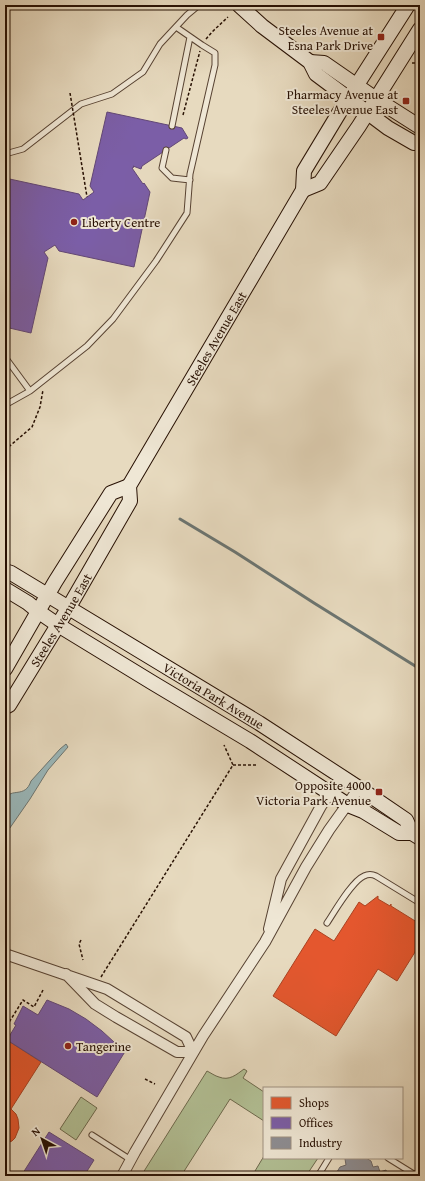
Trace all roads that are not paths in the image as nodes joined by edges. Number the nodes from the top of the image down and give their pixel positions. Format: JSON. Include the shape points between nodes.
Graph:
{"nodes":[{"id":1,"x":199,"y":5,"type":"edge"},
{"id":2,"x":239,"y":5,"type":"edge"},
{"id":3,"x":408,"y":5,"type":"edge"},
{"id":4,"x":176,"y":27,"type":"junction"},
{"id":5,"x":420,"y":29,"type":"edge"},
{"id":6,"x":190,"y":38,"type":"junction"},
{"id":7,"x":310,"y":62,"type":"junction"},
{"id":8,"x":357,"y":86,"type":"junction"},
{"id":9,"x":349,"y":99,"type":"junction"},
{"id":10,"x":376,"y":99,"type":"junction"},
{"id":11,"x":367,"y":113,"type":"junction"},
{"id":12,"x":172,"y":126,"type":"dead end"},
{"id":13,"x":420,"y":127,"type":"edge"},
{"id":14,"x":420,"y":143,"type":"edge"},
{"id":15,"x":166,"y":150,"type":"dead end"},
{"id":16,"x":5,"y":154,"type":"edge"},
{"id":17,"x":190,"y":180,"type":"junction"},
{"id":18,"x":304,"y":190,"type":"junction"},
{"id":19,"x":5,"y":358,"type":"edge"},
{"id":20,"x":30,"y":391,"type":"junction"},
{"id":21,"x":5,"y":405,"type":"edge"},
{"id":22,"x":129,"y":486,"type":"junction"},
{"id":23,"x":5,"y":571,"type":"edge"},
{"id":24,"x":5,"y":589,"type":"edge"},
{"id":25,"x":48,"y":595,"type":"junction"},
{"id":26,"x":69,"y":607,"type":"junction"},
{"id":27,"x":39,"y":612,"type":"junction"},
{"id":28,"x":58,"y":625,"type":"junction"},
{"id":29,"x":5,"y":669,"type":"edge"},
{"id":30,"x":5,"y":707,"type":"edge"},
{"id":31,"x":342,"y":777,"type":"junction"},
{"id":32,"x":359,"y":788,"type":"junction"},
{"id":33,"x":331,"y":793,"type":"junction"},
{"id":34,"x":348,"y":805,"type":"junction"},
{"id":35,"x":416,"y":836,"type":"edge"},
{"id":36,"x":420,"y":903,"type":"edge"},
{"id":37,"x":327,"y":922,"type":"dead end"},
{"id":38,"x":265,"y":942,"type":"junction"},
{"id":39,"x":5,"y":954,"type":"edge"},
{"id":40,"x":66,"y":974,"type":"junction"},
{"id":41,"x":193,"y":1052,"type":"junction"},
{"id":42,"x":92,"y":1135,"type":"dead end"},
{"id":43,"x":328,"y":1159,"type":"edge"},
{"id":44,"x":390,"y":1159,"type":"edge"},
{"id":45,"x":131,"y":1160,"type":"junction"},
{"id":46,"x":122,"y":1176,"type":"edge"},
{"id":47,"x":318,"y":1176,"type":"edge"},
{"id":48,"x":416,"y":1176,"type":"edge"}],
"edges":[{"from":1,"to":4,"type":"lane"},
{"from":2,"to":7,"type":"main road"},
{"from":3,"to":8,"type":"main road","name":"Steeles Avenue East"},
{"from":4,"to":6,"type":"lane"},
{"from":4,"to":16,"type":"lane","via":[[160,44],[142,72],[112,94],[81,104],[23,149]]},
{"from":5,"to":10,"type":"main road"},
{"from":6,"to":12,"type":"lane"},
{"from":6,"to":17,"type":"lane","via":[[215,53],[215,65]]},
{"from":7,"to":8,"type":"main road","via":[[324,64]]},
{"from":7,"to":9,"type":"main road","via":[[316,74]]},
{"from":8,"to":9,"type":"main road","name":"Steeles Avenue East"},
{"from":8,"to":10,"type":"main road"},
{"from":9,"to":11,"type":"main road"},
{"from":9,"to":18,"type":"main road","name":"Steeles Avenue East","via":[[304,171]]},
{"from":10,"to":11,"type":"main road"},
{"from":10,"to":13,"type":"main road"},
{"from":11,"to":14,"type":"main road","via":[[407,140]]},
{"from":11,"to":18,"type":"main road","via":[[320,183]]},
{"from":15,"to":17,"type":"lane","via":[[162,168],[172,178]]},
{"from":17,"to":20,"type":"lane","via":[[186,213],[156,261],[112,319],[86,346]]},
{"from":18,"to":22,"type":"main road","name":"Steeles Avenue East"},
{"from":19,"to":20,"type":"lane"},
{"from":20,"to":21,"type":"lane"},
{"from":22,"to":25,"type":"main road","name":"Steeles Avenue East","via":[[110,493]]},
{"from":22,"to":26,"type":"main road","name":"Steeles Avenue East","via":[[130,501]]},
{"from":23,"to":25,"type":"main road","name":"Victoria Park Avenue"},
{"from":24,"to":27,"type":"main road","name":"Victoria Park Avenue"},
{"from":25,"to":26,"type":"main road","name":"Victoria Park Avenue"},
{"from":25,"to":27,"type":"main road","name":"Steeles Avenue East"},
{"from":26,"to":28,"type":"main road","name":"Steeles Avenue East"},
{"from":26,"to":31,"type":"main road","name":"Victoria Park Avenue"},
{"from":27,"to":28,"type":"main road","name":"Victoria Park Avenue"},
{"from":27,"to":29,"type":"main road","name":"Steeles Avenue East"},
{"from":28,"to":30,"type":"main road","name":"Steeles Avenue East","via":[[9,705]]},
{"from":28,"to":33,"type":"main road","name":"Victoria Park Avenue"},
{"from":31,"to":32,"type":"main road","name":"Victoria Park Avenue"},
{"from":31,"to":33,"type":"street"},
{"from":32,"to":34,"type":"street"},
{"from":32,"to":35,"type":"main road","name":"Victoria Park Avenue","via":[[406,820]]},
{"from":33,"to":34,"type":"main road","name":"Victoria Park Avenue"},
{"from":33,"to":38,"type":"street","via":[[321,806],[281,879]]},
{"from":34,"to":35,"type":"main road","name":"Victoria Park Avenue","via":[[399,833]]},
{"from":34,"to":38,"type":"street","via":[[306,867]]},
{"from":36,"to":37,"type":"lane","via":[[373,874],[366,875],[356,882]]},
{"from":38,"to":41,"type":"street"},
{"from":39,"to":40,"type":"street"},
{"from":40,"to":41,"type":"street","via":[[95,1004],[177,1052]]},
{"from":40,"to":41,"type":"street","via":[[107,988],[186,1037]]},
{"from":41,"to":45,"type":"street"},
{"from":42,"to":45,"type":"lane"},
{"from":43,"to":47,"type":"lane"},
{"from":44,"to":48,"type":"lane"},
{"from":45,"to":46,"type":"street"}]}
